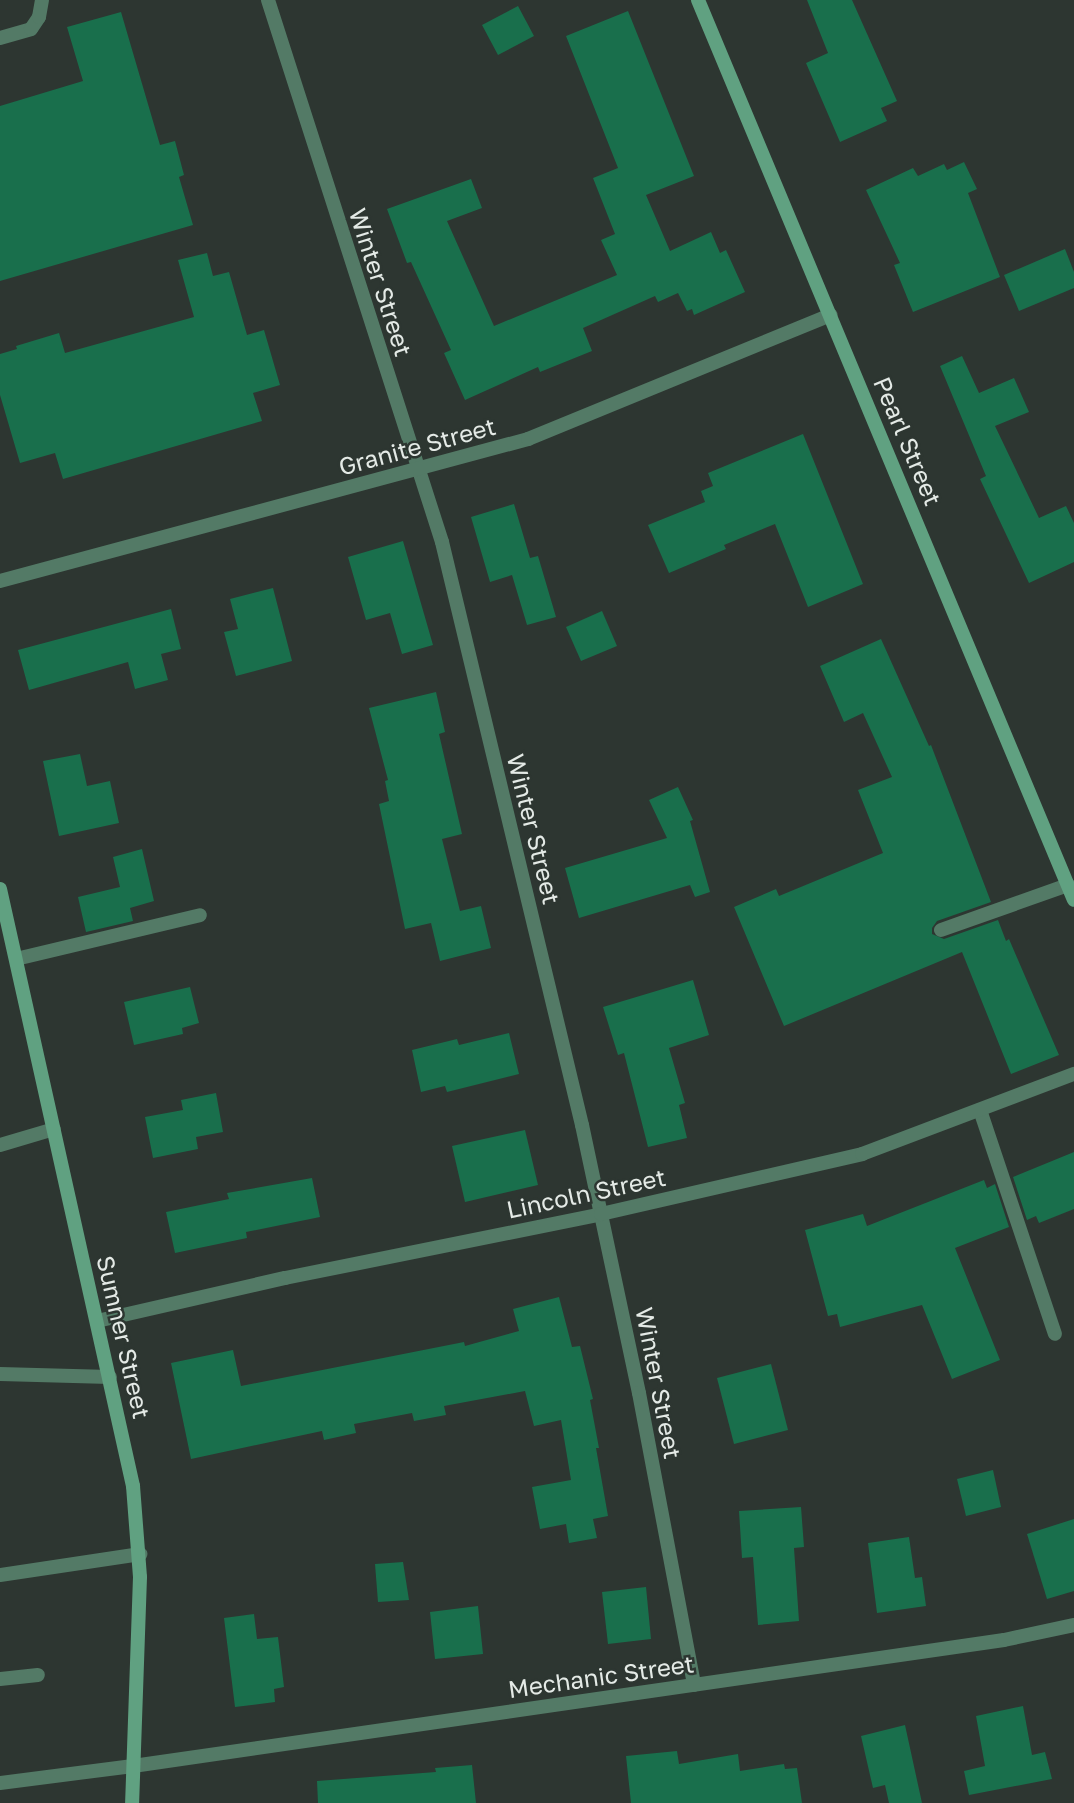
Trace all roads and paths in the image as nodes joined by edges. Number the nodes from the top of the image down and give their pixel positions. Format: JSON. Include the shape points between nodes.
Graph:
{"nodes":[{"id":1,"x":42,"y":0,"type":"edge"},
{"id":2,"x":268,"y":0,"type":"edge"},
{"id":3,"x":698,"y":0,"type":"edge"},
{"id":4,"x":0,"y":38,"type":"edge"},
{"id":5,"x":831,"y":315,"type":"junction"},
{"id":6,"x":419,"y":470,"type":"junction"},
{"id":7,"x":0,"y":581,"type":"edge"},
{"id":8,"x":1068,"y":885,"type":"junction"},
{"id":9,"x":0,"y":889,"type":"edge"},
{"id":10,"x":1074,"y":900,"type":"edge"},
{"id":11,"x":200,"y":915,"type":"dead end"},
{"id":12,"x":941,"y":930,"type":"dead end"},
{"id":13,"x":16,"y":959,"type":"junction"},
{"id":14,"x":1074,"y":1074,"type":"edge"},
{"id":15,"x":980,"y":1110,"type":"junction"},
{"id":16,"x":54,"y":1129,"type":"junction"},
{"id":17,"x":0,"y":1145,"type":"edge"},
{"id":18,"x":601,"y":1214,"type":"junction"},
{"id":19,"x":97,"y":1321,"type":"junction"},
{"id":20,"x":1055,"y":1334,"type":"dead end"},
{"id":21,"x":0,"y":1374,"type":"edge"},
{"id":22,"x":110,"y":1377,"type":"junction"},
{"id":23,"x":140,"y":1554,"type":"junction"},
{"id":24,"x":0,"y":1575,"type":"edge"},
{"id":25,"x":1074,"y":1625,"type":"edge"},
{"id":26,"x":38,"y":1675,"type":"dead end"},
{"id":27,"x":0,"y":1679,"type":"edge"},
{"id":28,"x":694,"y":1685,"type":"junction"},
{"id":29,"x":133,"y":1766,"type":"junction"},
{"id":30,"x":0,"y":1783,"type":"edge"},
{"id":31,"x":132,"y":1803,"type":"edge"}],
"edges":[{"from":1,"to":4,"type":"street","via":[[31,29]]},
{"from":2,"to":6,"type":"street","name":"Winter Street"},
{"from":3,"to":5,"type":"main road","name":"Pearl Street"},
{"from":5,"to":6,"type":"street","name":"Granite Street","via":[[562,427]]},
{"from":5,"to":8,"type":"main road","name":"Pearl Street"},
{"from":6,"to":7,"type":"street","name":"Granite Street"},
{"from":6,"to":18,"type":"street","name":"Winter Street","via":[[442,542]]},
{"from":8,"to":10,"type":"main road","name":"Pearl Street"},
{"from":8,"to":12,"type":"street"},
{"from":9,"to":13,"type":"main road","name":"Sumner Street"},
{"from":11,"to":13,"type":"street"},
{"from":13,"to":16,"type":"main road","name":"Sumner Street"},
{"from":14,"to":15,"type":"street","name":"Lincoln Street"},
{"from":15,"to":18,"type":"street","name":"Lincoln Street","via":[[862,1154]]},
{"from":15,"to":20,"type":"street"},
{"from":16,"to":17,"type":"street"},
{"from":16,"to":19,"type":"main road","name":"Sumner Street"},
{"from":18,"to":19,"type":"street","name":"Lincoln Street"},
{"from":18,"to":28,"type":"street","name":"Winter Street"},
{"from":19,"to":22,"type":"main road","name":"Sumner Street"},
{"from":21,"to":22,"type":"street"},
{"from":22,"to":23,"type":"main road","name":"Sumner Street","via":[[129,1464]]},
{"from":23,"to":24,"type":"street"},
{"from":23,"to":29,"type":"main road","name":"Sumner Street"},
{"from":25,"to":28,"type":"street","name":"Mechanic Street","via":[[1004,1640]]},
{"from":26,"to":27,"type":"street"},
{"from":28,"to":29,"type":"street","name":"Mechanic Street"},
{"from":29,"to":30,"type":"street","name":"Mechanic Street"},
{"from":29,"to":31,"type":"main road","name":"Sumner Street"}]}
